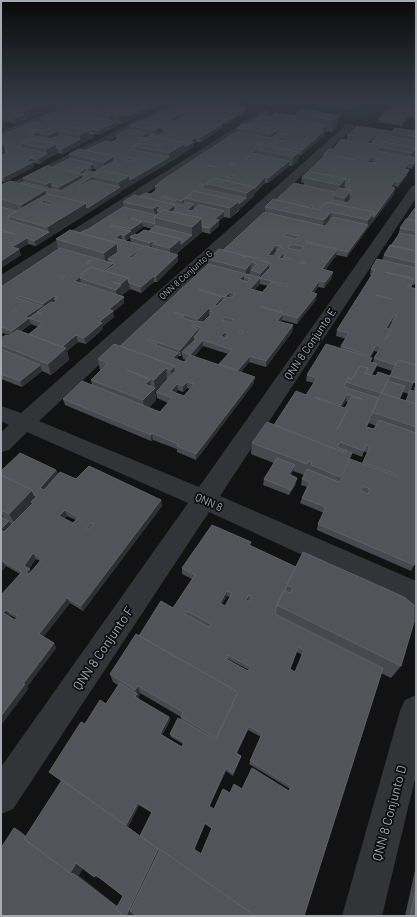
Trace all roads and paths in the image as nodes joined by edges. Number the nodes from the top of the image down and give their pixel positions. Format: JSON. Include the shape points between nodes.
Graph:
{"nodes":[{"id":1,"x":99,"y":144,"type":"edge"},
{"id":2,"x":219,"y":144,"type":"edge"},
{"id":3,"x":333,"y":144,"type":"edge"},
{"id":4,"x":416,"y":189,"type":"edge"},
{"id":5,"x":1,"y":194,"type":"edge"},
{"id":6,"x":1,"y":282,"type":"edge"},
{"id":7,"x":1,"y":413,"type":"edge"},
{"id":8,"x":23,"y":424,"type":"junction"},
{"id":9,"x":1,"y":444,"type":"edge"},
{"id":10,"x":204,"y":500,"type":"junction"},
{"id":11,"x":416,"y":594,"type":"edge"},
{"id":12,"x":416,"y":711,"type":"edge"},
{"id":13,"x":1,"y":797,"type":"edge"},
{"id":14,"x":362,"y":916,"type":"edge"}],
"edges":[{"from":1,"to":5,"type":"street"},
{"from":2,"to":6,"type":"street"},
{"from":3,"to":8,"type":"street","name":"QNN 8 Conjunto G"},
{"from":4,"to":10,"type":"street","name":"QNN 8 Conjunto E"},
{"from":7,"to":8,"type":"street","name":"QNN 8"},
{"from":8,"to":9,"type":"street","name":"QNN 8 Conjunto G"},
{"from":8,"to":10,"type":"street","name":"QNN 8"},
{"from":10,"to":11,"type":"street","name":"QNN 8"},
{"from":10,"to":13,"type":"street","name":"QNN 8 Conjunto F"},
{"from":12,"to":14,"type":"street","name":"QNN 8 Conjunto D"}]}
